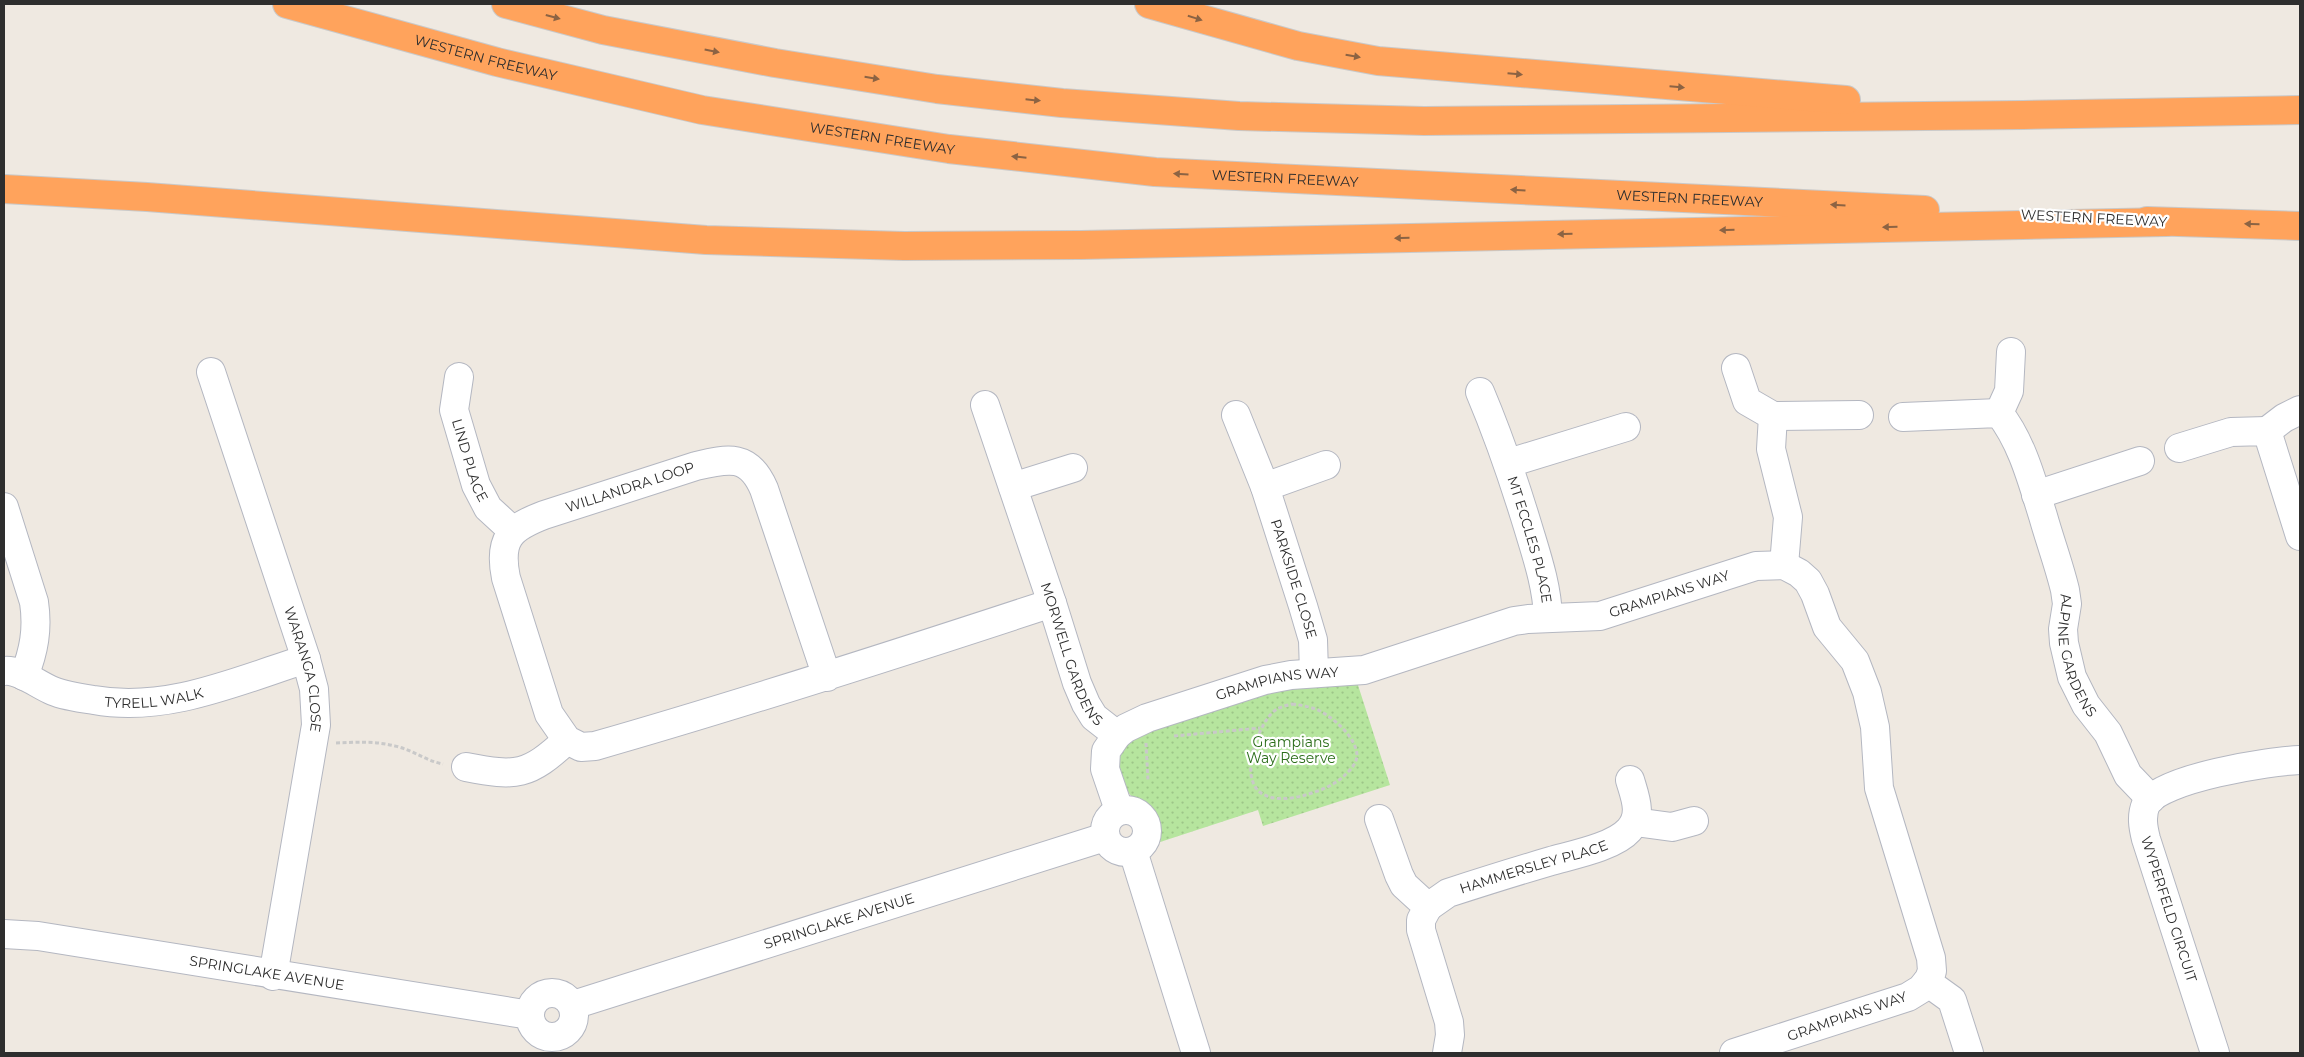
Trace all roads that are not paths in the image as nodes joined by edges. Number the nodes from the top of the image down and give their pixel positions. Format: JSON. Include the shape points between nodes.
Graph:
{"nodes":[{"id":1,"x":287,"y":4,"type":"edge"},
{"id":2,"x":506,"y":4,"type":"edge"},
{"id":3,"x":1149,"y":4,"type":"edge"},
{"id":4,"x":2300,"y":106,"type":"edge"},
{"id":5,"x":2300,"y":110,"type":"edge"},
{"id":6,"x":4,"y":189,"type":"edge"},
{"id":7,"x":2166,"y":222,"type":"junction"},
{"id":8,"x":2300,"y":226,"type":"edge"},
{"id":9,"x":2011,"y":352,"type":"dead end"},
{"id":10,"x":1736,"y":368,"type":"dead end"},
{"id":11,"x":211,"y":372,"type":"dead end"},
{"id":12,"x":459,"y":377,"type":"dead end"},
{"id":13,"x":1480,"y":392,"type":"dead end"},
{"id":14,"x":985,"y":405,"type":"dead end"},
{"id":15,"x":2300,"y":410,"type":"edge"},
{"id":16,"x":1999,"y":413,"type":"junction"},
{"id":17,"x":1236,"y":415,"type":"dead end"},
{"id":18,"x":1859,"y":415,"type":"dead end"},
{"id":19,"x":1773,"y":416,"type":"junction"},
{"id":20,"x":1902,"y":417,"type":"dead end"},
{"id":21,"x":1626,"y":427,"type":"dead end"},
{"id":22,"x":2267,"y":431,"type":"junction"},
{"id":23,"x":2179,"y":448,"type":"dead end"},
{"id":24,"x":2140,"y":461,"type":"dead end"},
{"id":25,"x":1509,"y":463,"type":"junction"},
{"id":26,"x":1326,"y":465,"type":"dead end"},
{"id":27,"x":1073,"y":468,"type":"dead end"},
{"id":28,"x":1013,"y":487,"type":"junction"},
{"id":29,"x":1265,"y":487,"type":"junction"},
{"id":30,"x":2036,"y":495,"type":"junction"},
{"id":31,"x":4,"y":507,"type":"edge"},
{"id":32,"x":513,"y":531,"type":"junction"},
{"id":33,"x":2300,"y":536,"type":"edge"},
{"id":34,"x":1784,"y":565,"type":"junction"},
{"id":35,"x":1052,"y":603,"type":"junction"},
{"id":36,"x":1548,"y":617,"type":"junction"},
{"id":37,"x":306,"y":659,"type":"junction"},
{"id":38,"x":1314,"y":673,"type":"junction"},
{"id":39,"x":14,"y":674,"type":"edge"},
{"id":40,"x":827,"y":677,"type":"junction"},
{"id":41,"x":1117,"y":735,"type":"junction"},
{"id":42,"x":567,"y":740,"type":"junction"},
{"id":43,"x":2300,"y":760,"type":"edge"},
{"id":44,"x":466,"y":767,"type":"road end"},
{"id":45,"x":1630,"y":780,"type":"dead end"},
{"id":46,"x":2150,"y":799,"type":"junction"},
{"id":47,"x":1119,"y":810,"type":"junction"},
{"id":48,"x":1379,"y":819,"type":"dead end"},
{"id":49,"x":1694,"y":820,"type":"dead end"},
{"id":50,"x":1635,"y":822,"type":"junction"},
{"id":51,"x":1105,"y":837,"type":"junction"},
{"id":52,"x":1133,"y":851,"type":"junction"},
{"id":53,"x":1428,"y":907,"type":"junction"},
{"id":54,"x":4,"y":934,"type":"edge"},
{"id":55,"x":273,"y":976,"type":"junction"},
{"id":56,"x":1927,"y":982,"type":"junction"},
{"id":57,"x":573,"y":1005,"type":"junction"},
{"id":58,"x":530,"y":1015,"type":"junction"},
{"id":59,"x":552,"y":1046,"type":"edge"},
{"id":60,"x":1196,"y":1053,"type":"edge"},
{"id":61,"x":1447,"y":1053,"type":"edge"},
{"id":62,"x":1734,"y":1053,"type":"edge"},
{"id":63,"x":1969,"y":1053,"type":"edge"},
{"id":64,"x":2215,"y":1053,"type":"edge"}],
"edges":[{"from":7,"to":1,"type":"highway","name":"WESTERN FREEWAY","one_way":true,"via":[[1156,172],[949,149],[702,110],[497,62]]},
{"from":2,"to":5,"type":"highway","one_way":true,"via":[[603,30],[937,89],[1062,103],[1239,116],[1424,121]]},
{"from":3,"to":4,"type":"highway","one_way":true,"via":[[1298,46],[1378,60],[1481,71],[1845,100]]},
{"from":7,"to":6,"type":"highway","one_way":true,"via":[[904,246],[696,239]]},
{"from":8,"to":7,"type":"highway","name":"WESTERN FREEWAY","one_way":true},
{"from":9,"to":16,"type":"street","via":[[2009,391]]},
{"from":10,"to":19,"type":"street","via":[[1747,402]]},
{"from":11,"to":37,"type":"street","name":"WARANGA CLOSE"},
{"from":12,"to":32,"type":"street","name":"LIND PLACE","via":[[454,410],[476,485],[488,508]]},
{"from":13,"to":25,"type":"street","name":"MT ECCLES PLACE"},
{"from":14,"to":28,"type":"street","name":"MORWELL GARDENS"},
{"from":15,"to":22,"type":"street"},
{"from":16,"to":20,"type":"street"},
{"from":16,"to":30,"type":"street","name":"ALPINE GARDENS","via":[[2019,446]]},
{"from":17,"to":29,"type":"street","name":"PARKSIDE CLOSE"},
{"from":18,"to":19,"type":"street"},
{"from":19,"to":34,"type":"street","via":[[1771,449],[1788,517]]},
{"from":21,"to":25,"type":"street","name":"MT ECCLES PLACE"},
{"from":22,"to":23,"type":"street","via":[[2231,432]]},
{"from":22,"to":33,"type":"street"},
{"from":24,"to":30,"type":"street"},
{"from":25,"to":36,"type":"street","name":"MT ECCLES PLACE","via":[[1541,568],[1547,592]]},
{"from":26,"to":29,"type":"street"},
{"from":27,"to":28,"type":"street"},
{"from":28,"to":35,"type":"street","name":"MORWELL GARDENS"},
{"from":29,"to":38,"type":"street","name":"PARKSIDE CLOSE","via":[[1313,640]]},
{"from":30,"to":46,"type":"street","name":"ALPINE GARDENS","via":[[2066,590],[2063,629],[2072,678],[2086,705],[2108,733],[2128,775]]},
{"from":31,"to":39,"type":"street","via":[[36,617],[36,640]]},
{"from":32,"to":40,"type":"street","name":"WILLANDRA LOOP","via":[[521,524],[544,515],[696,466],[732,460],[746,464],[757,473],[764,489]]},
{"from":32,"to":42,"type":"street","via":[[504,552],[506,578],[549,714]]},
{"from":34,"to":36,"type":"street","name":"GRAMPIANS WAY","via":[[1756,566],[1600,616]]},
{"from":34,"to":56,"type":"street","via":[[1808,582],[1827,627],[1862,673],[1875,726],[1879,788],[1931,958],[1932,970]]},
{"from":35,"to":40,"type":"street"},
{"from":35,"to":41,"type":"street","name":"MORWELL GARDENS","via":[[1086,704],[1094,717]]},
{"from":36,"to":38,"type":"street","name":"GRAMPIANS WAY","via":[[1504,624],[1364,670]]},
{"from":37,"to":39,"type":"street","name":"TYRELL WALK","via":[[220,687],[149,703],[97,700],[54,692]]},
{"from":37,"to":55,"type":"street","name":"WARANGA CLOSE","via":[[314,689],[316,725]]},
{"from":38,"to":41,"type":"street","name":"GRAMPIANS WAY","via":[[1256,682],[1147,718]]},
{"from":40,"to":42,"type":"street","via":[[595,746],[581,747]]},
{"from":41,"to":47,"type":"street","name":"MORWELL GARDENS","via":[[1106,751],[1105,769]]},
{"from":42,"to":44,"type":"street","via":[[550,755],[520,772],[503,774]]},
{"from":43,"to":46,"type":"street","via":[[2221,772],[2175,785]]},
{"from":45,"to":50,"type":"street","via":[[1637,801]]},
{"from":46,"to":64,"type":"street","name":"WYPERFELD CIRCUIT","via":[[2143,815],[2144,829]]},
{"from":47,"to":51,"type":"street","via":[[1107,821]]},
{"from":47,"to":52,"type":"street","via":[[1138,813],[1146,824],[1144,843]]},
{"from":48,"to":53,"type":"street","via":[[1404,885]]},
{"from":49,"to":50,"type":"street","via":[[1672,827]]},
{"from":50,"to":53,"type":"street","name":"HAMMERSLEY PLACE","via":[[1623,836],[1606,843],[1448,893]]},
{"from":51,"to":52,"type":"street","via":[[1119,851]]},
{"from":51,"to":57,"type":"street","name":"SPRINGLAKE AVENUE"},
{"from":52,"to":60,"type":"street"},
{"from":53,"to":61,"type":"street","via":[[1421,920],[1421,930],[1449,1022]]},
{"from":54,"to":55,"type":"street","name":"SPRINGLAKE AVENUE","via":[[58,939]]},
{"from":55,"to":58,"type":"street","name":"SPRINGLAKE AVENUE"},
{"from":56,"to":62,"type":"street","name":"GRAMPIANS WAY","via":[[1908,997]]},
{"from":56,"to":63,"type":"street","via":[[1952,1000]]},
{"from":57,"to":58,"type":"street","via":[[560,994],[543,994],[531,1007]]},
{"from":57,"to":59,"type":"street","via":[[572,1027]]},
{"from":58,"to":59,"type":"street","via":[[533,1027]]}]}
